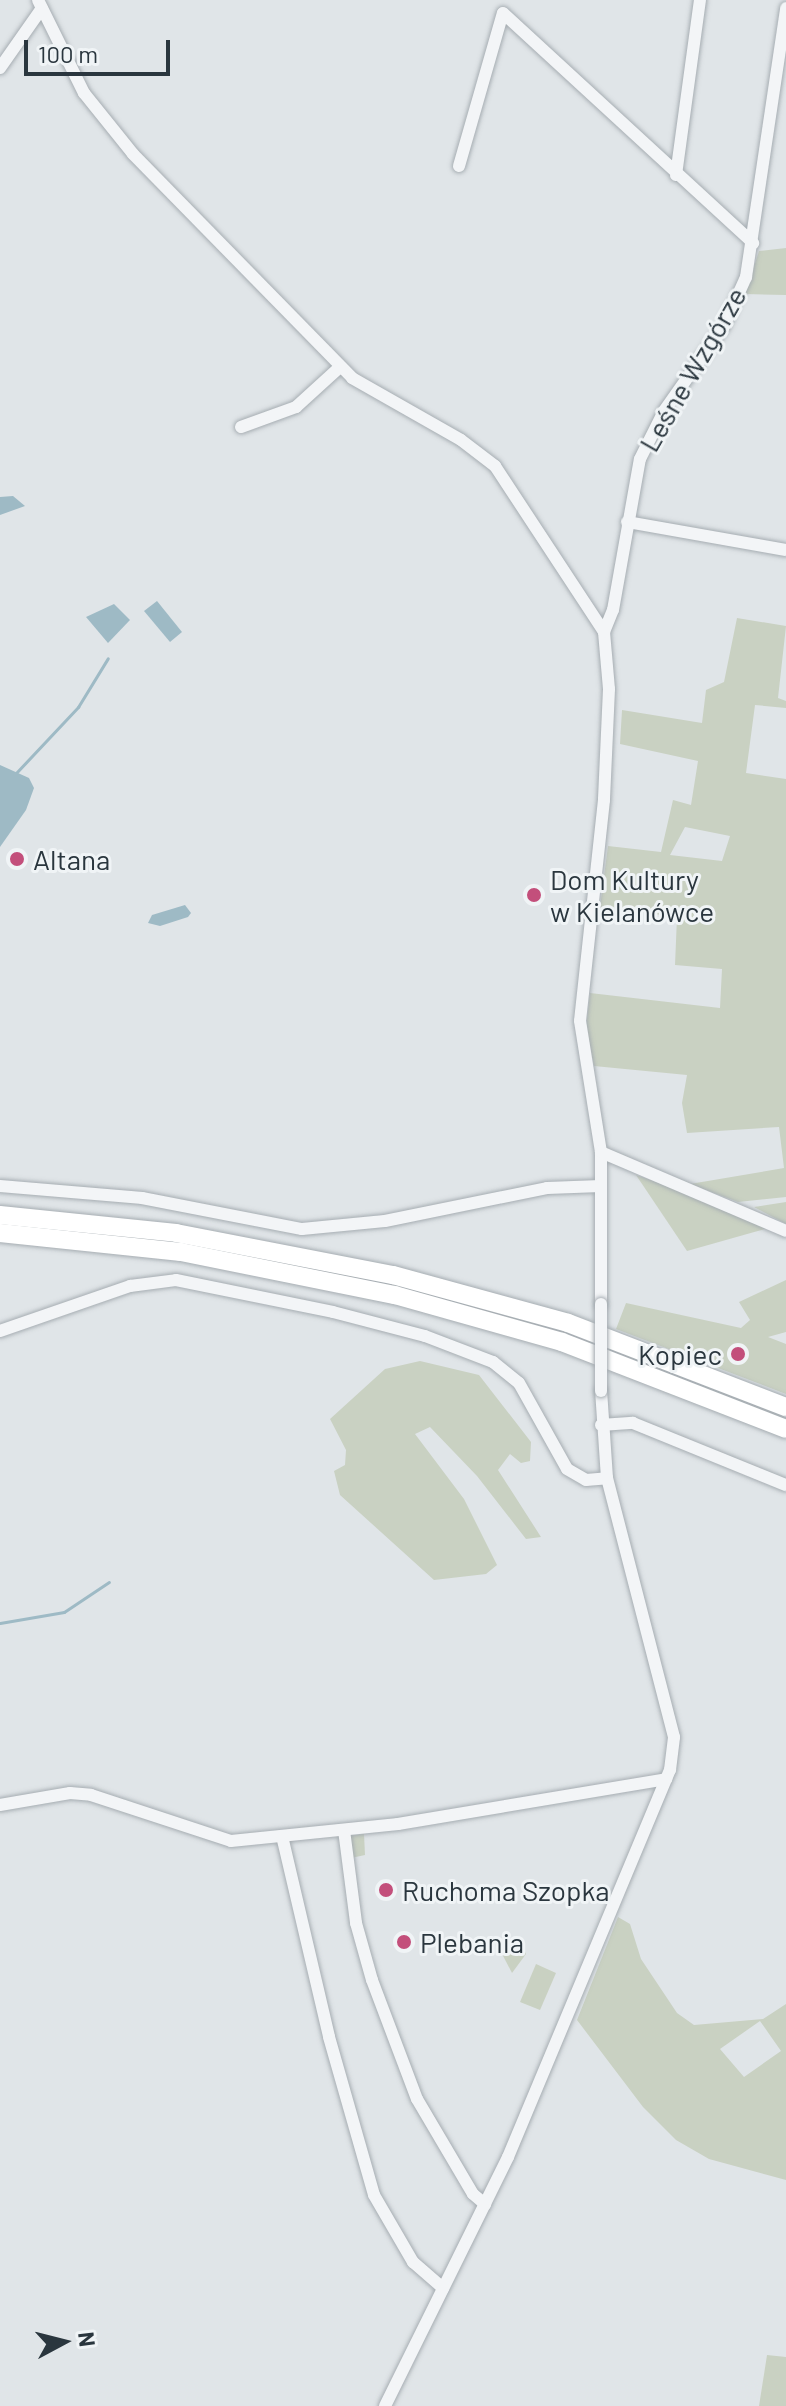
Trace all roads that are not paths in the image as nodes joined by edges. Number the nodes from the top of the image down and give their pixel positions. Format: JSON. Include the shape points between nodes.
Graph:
{"nodes":[{"id":1,"x":700,"y":0,"type":"edge"},
{"id":2,"x":40,"y":4,"type":"edge"},
{"id":3,"x":786,"y":8,"type":"edge"},
{"id":4,"x":0,"y":68,"type":"edge"},
{"id":5,"x":459,"y":166,"type":"dead end"},
{"id":6,"x":676,"y":175,"type":"junction"},
{"id":7,"x":753,"y":243,"type":"junction"},
{"id":8,"x":340,"y":367,"type":"junction"},
{"id":9,"x":241,"y":427,"type":"dead end"},
{"id":10,"x":627,"y":522,"type":"junction"},
{"id":11,"x":786,"y":550,"type":"edge"},
{"id":12,"x":604,"y":632,"type":"junction"},
{"id":13,"x":601,"y":1152,"type":"junction"},
{"id":14,"x":0,"y":1186,"type":"edge"},
{"id":15,"x":601,"y":1186,"type":"junction"},
{"id":16,"x":0,"y":1215,"type":"edge"},
{"id":17,"x":786,"y":1231,"type":"edge"},
{"id":18,"x":0,"y":1233,"type":"edge"},
{"id":19,"x":0,"y":1331,"type":"edge"},
{"id":20,"x":786,"y":1407,"type":"edge"},
{"id":21,"x":601,"y":1425,"type":"junction"},
{"id":22,"x":786,"y":1429,"type":"edge"},
{"id":23,"x":607,"y":1478,"type":"junction"},
{"id":24,"x":786,"y":1485,"type":"edge"},
{"id":25,"x":666,"y":1779,"type":"junction"},
{"id":26,"x":628,"y":1785,"type":"junction"},
{"id":27,"x":661,"y":1794,"type":"junction"},
{"id":28,"x":0,"y":1805,"type":"edge"},
{"id":29,"x":344,"y":1830,"type":"junction"},
{"id":30,"x":282,"y":1836,"type":"junction"},
{"id":31,"x":485,"y":2204,"type":"junction"},
{"id":32,"x":443,"y":2288,"type":"junction"},
{"id":33,"x":385,"y":2406,"type":"edge"}],
"edges":[{"from":1,"to":6,"type":"street"},
{"from":2,"to":4,"type":"street"},
{"from":2,"to":8,"type":"street","via":[[72,71],[106,124]]},
{"from":3,"to":7,"type":"street","name":"Leśne Wzgórze","via":[[771,81]]},
{"from":5,"to":6,"type":"street","via":[[503,13]]},
{"from":6,"to":7,"type":"street"},
{"from":7,"to":10,"type":"street","name":"Leśne Wzgórze","via":[[746,277],[724,326],[651,432]]},
{"from":8,"to":9,"type":"street","via":[[296,407]]},
{"from":8,"to":12,"type":"street","via":[[367,390],[461,440],[495,466]]},
{"from":10,"to":11,"type":"street"},
{"from":10,"to":12,"type":"street","name":"Leśne Wzgórze","via":[[613,610]]},
{"from":12,"to":13,"type":"street","via":[[609,677],[604,800],[580,1021]]},
{"from":13,"to":15,"type":"street"},
{"from":13,"to":17,"type":"street"},
{"from":14,"to":15,"type":"street","via":[[142,1198],[302,1229],[385,1221],[547,1188]]},
{"from":15,"to":21,"type":"street","bridge":true},
{"from":16,"to":20,"type":"highway","via":[[176,1233],[393,1275],[568,1323]]},
{"from":18,"to":22,"type":"highway","via":[[181,1252],[407,1298],[562,1342]]},
{"from":19,"to":23,"type":"street","via":[[130,1286],[176,1280],[333,1312],[425,1336],[493,1362],[519,1383],[567,1469],[586,1480]]},
{"from":21,"to":23,"type":"street"},
{"from":21,"to":24,"type":"street","via":[[633,1423]]},
{"from":23,"to":25,"type":"street","via":[[672,1729]]},
{"from":25,"to":26,"type":"street"},
{"from":25,"to":27,"type":"street"},
{"from":26,"to":27,"type":"street"},
{"from":26,"to":29,"type":"street"},
{"from":27,"to":31,"type":"street"},
{"from":28,"to":30,"type":"street","via":[[82,1794],[201,1835],[231,1841]]},
{"from":29,"to":30,"type":"street"},
{"from":29,"to":31,"type":"street","via":[[356,1923],[372,1980],[417,2099],[473,2194]]},
{"from":30,"to":32,"type":"street","via":[[340,2080],[381,2215],[413,2262]]},
{"from":31,"to":32,"type":"street"},
{"from":32,"to":33,"type":"street"}]}
